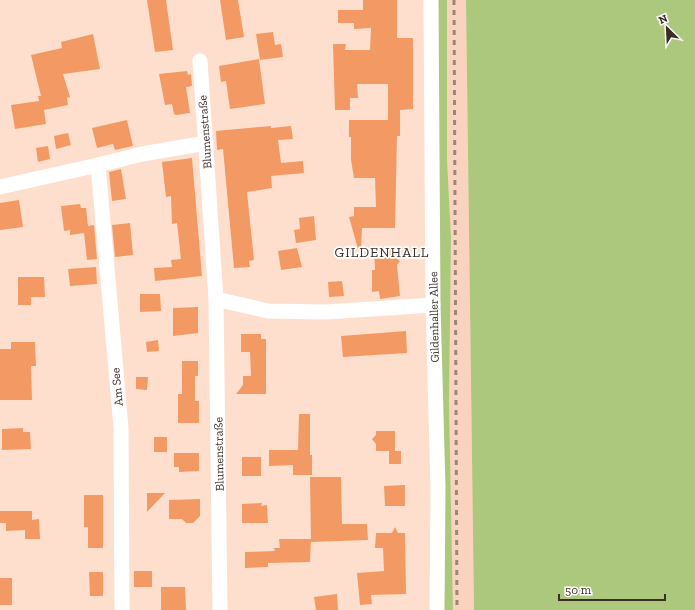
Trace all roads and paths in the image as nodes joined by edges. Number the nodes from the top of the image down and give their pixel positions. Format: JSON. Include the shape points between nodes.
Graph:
{"nodes":[{"id":1,"x":431,"y":0,"type":"edge"},
{"id":2,"x":200,"y":61,"type":"dead end"},
{"id":3,"x":206,"y":143,"type":"junction"},
{"id":4,"x":98,"y":165,"type":"junction"},
{"id":5,"x":0,"y":187,"type":"edge"},
{"id":6,"x":216,"y":299,"type":"junction"},
{"id":7,"x":433,"y":305,"type":"junction"},
{"id":8,"x":122,"y":610,"type":"edge"},
{"id":9,"x":220,"y":610,"type":"edge"},
{"id":10,"x":437,"y":610,"type":"edge"}],
"edges":[{"from":1,"to":7,"type":"street","name":"Gildenhaller Allee"},
{"from":2,"to":3,"type":"street","name":"Blumenstraße"},
{"from":3,"to":4,"type":"street"},
{"from":3,"to":6,"type":"street","name":"Blumenstraße"},
{"from":4,"to":5,"type":"street"},
{"from":4,"to":8,"type":"street","name":"Am See","via":[[120,428]]},
{"from":6,"to":7,"type":"street","via":[[268,311],[326,312]]},
{"from":6,"to":9,"type":"street","name":"Blumenstraße"},
{"from":7,"to":10,"type":"street","name":"Gildenhaller Allee","via":[[438,487]]}]}
